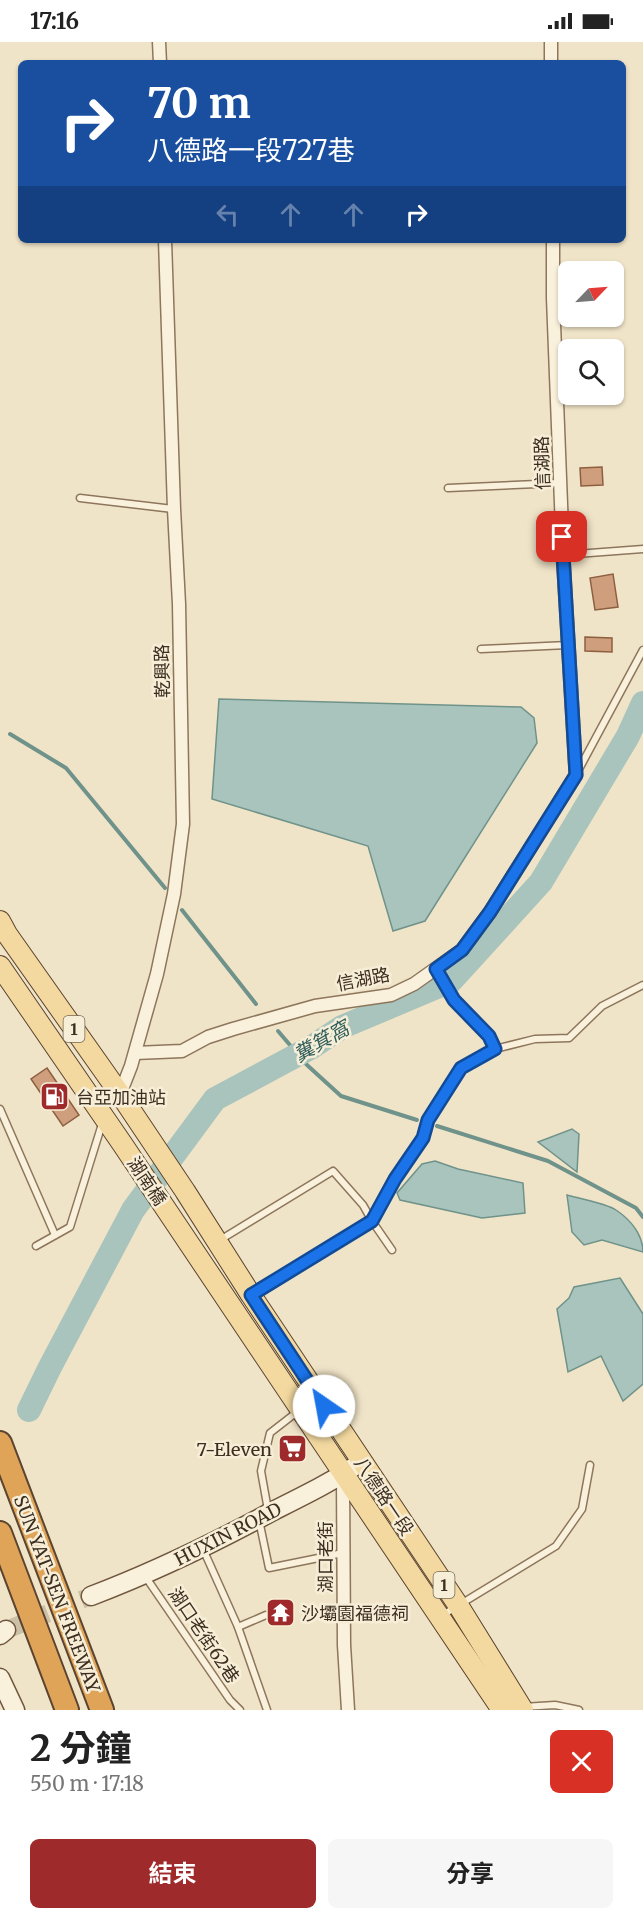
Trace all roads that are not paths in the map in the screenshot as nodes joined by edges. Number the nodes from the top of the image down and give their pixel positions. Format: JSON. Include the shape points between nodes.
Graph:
{"nodes":[{"id":1,"x":159,"y":42,"type":"edge"},
{"id":2,"x":551,"y":42,"type":"edge"},
{"id":3,"x":160,"y":60,"type":"edge"},
{"id":4,"x":551,"y":60,"type":"edge"},
{"id":5,"x":165,"y":243,"type":"edge"},
{"id":6,"x":553,"y":243,"type":"edge"},
{"id":7,"x":560,"y":483,"type":"junction"},
{"id":8,"x":448,"y":488,"type":"dead end"},
{"id":9,"x":80,"y":498,"type":"dead end"},
{"id":10,"x":174,"y":509,"type":"junction"},
{"id":11,"x":643,"y":549,"type":"edge"},
{"id":12,"x":563,"y":555,"type":"junction"},
{"id":13,"x":568,"y":645,"type":"junction"},
{"id":14,"x":481,"y":649,"type":"dead end"},
{"id":15,"x":643,"y":650,"type":"edge"},
{"id":16,"x":576,"y":775,"type":"junction"},
{"id":17,"x":2,"y":928,"type":"edge"},
{"id":18,"x":0,"y":966,"type":"edge"},
{"id":19,"x":439,"y":974,"type":"junction"},
{"id":20,"x":643,"y":985,"type":"edge"},
{"id":21,"x":495,"y":1049,"type":"junction"},
{"id":22,"x":135,"y":1053,"type":"junction"},
{"id":23,"x":120,"y":1094,"type":"junction"},
{"id":24,"x":0,"y":1109,"type":"edge"},
{"id":25,"x":105,"y":1118,"type":"junction"},
{"id":26,"x":185,"y":1191,"type":"joint"},
{"id":27,"x":171,"y":1217,"type":"joint"},
{"id":28,"x":372,"y":1221,"type":"junction"},
{"id":29,"x":55,"y":1235,"type":"junction"},
{"id":30,"x":217,"y":1242,"type":"junction"},
{"id":31,"x":36,"y":1246,"type":"dead end"},
{"id":32,"x":392,"y":1250,"type":"dead end"},
{"id":33,"x":251,"y":1295,"type":"junction"},
{"id":34,"x":300,"y":1410,"type":"junction"},
{"id":35,"x":0,"y":1443,"type":"edge"},
{"id":36,"x":361,"y":1462,"type":"junction"},
{"id":37,"x":590,"y":1465,"type":"dead end"},
{"id":38,"x":343,"y":1475,"type":"junction"},
{"id":39,"x":264,"y":1516,"type":"junction"},
{"id":40,"x":0,"y":1533,"type":"edge"},
{"id":41,"x":202,"y":1547,"type":"junction"},
{"id":42,"x":343,"y":1553,"type":"junction"},
{"id":43,"x":145,"y":1576,"type":"junction"},
{"id":44,"x":91,"y":1596,"type":"tunnel mouth"},
{"id":45,"x":458,"y":1605,"type":"junction"},
{"id":46,"x":266,"y":1615,"type":"dead end"},
{"id":47,"x":440,"y":1616,"type":"junction"},
{"id":48,"x":238,"y":1627,"type":"junction"},
{"id":49,"x":0,"y":1678,"type":"edge"},
{"id":50,"x":516,"y":1709,"type":"edge"},
{"id":51,"x":15,"y":1710,"type":"edge"},
{"id":52,"x":68,"y":1710,"type":"edge"},
{"id":53,"x":102,"y":1710,"type":"edge"},
{"id":54,"x":240,"y":1710,"type":"edge"},
{"id":55,"x":267,"y":1710,"type":"edge"},
{"id":56,"x":348,"y":1710,"type":"edge"},
{"id":57,"x":579,"y":1710,"type":"edge"}],
"edges":[{"from":1,"to":3,"type":"street"},
{"from":2,"to":4,"type":"street"},
{"from":5,"to":10,"type":"street","name":"乾興路"},
{"from":6,"to":7,"type":"street","name":"信湖路"},
{"from":7,"to":8,"type":"lane"},
{"from":7,"to":12,"type":"street","name":"信湖路"},
{"from":9,"to":10,"type":"lane"},
{"from":10,"to":22,"type":"street","name":"乾興路","via":[[183,824],[174,894]]},
{"from":11,"to":12,"type":"lane"},
{"from":12,"to":13,"type":"street","name":"信湖路"},
{"from":13,"to":14,"type":"lane"},
{"from":13,"to":16,"type":"street","name":"信湖路"},
{"from":15,"to":16,"type":"lane"},
{"from":16,"to":19,"type":"street","name":"信湖路","via":[[490,912]]},
{"from":17,"to":23,"type":"main road","number":"1"},
{"from":18,"to":25,"type":"main road","number":"1"},
{"from":19,"to":21,"type":"lane","via":[[454,1000],[489,1036]]},
{"from":19,"to":22,"type":"street","name":"信湖路","via":[[391,995],[315,1006],[233,1029],[182,1051]]},
{"from":20,"to":21,"type":"lane","via":[[602,1006],[569,1038],[535,1039]]},
{"from":21,"to":28,"type":"lane","via":[[461,1068]]},
{"from":22,"to":23,"type":"street","name":"乾興路"},
{"from":23,"to":26,"type":"main road","name":"湖南橋","number":"1"},
{"from":24,"to":29,"type":"lane"},
{"from":25,"to":27,"type":"main road","name":"湖南橋","number":"1"},
{"from":25,"to":29,"type":"lane","via":[[70,1227]]},
{"from":26,"to":30,"type":"main road","name":"八德路一段","number":"1"},
{"from":27,"to":34,"type":"main road","name":"八德路一段","number":"1"},
{"from":28,"to":30,"type":"lane","via":[[333,1171]]},
{"from":28,"to":32,"type":"lane"},
{"from":28,"to":33,"type":"lane"},
{"from":29,"to":31,"type":"lane"},
{"from":30,"to":33,"type":"main road","name":"八德路一段","number":"1"},
{"from":33,"to":36,"type":"main road","name":"八德路一段","number":"1"},
{"from":34,"to":38,"type":"main road","name":"八德路一段","number":"1"},
{"from":34,"to":39,"type":"lane","via":[[270,1433],[261,1471]]},
{"from":35,"to":53,"type":"highway","name":"SUN YAT-SEN FREEWAY"},
{"from":36,"to":38,"type":"street","name":"HUXIN ROAD"},
{"from":36,"to":45,"type":"main road","name":"八德路一段","number":"1"},
{"from":37,"to":45,"type":"lane","via":[[582,1509],[556,1546]]},
{"from":38,"to":39,"type":"street","name":"HUXIN ROAD"},
{"from":38,"to":42,"type":"street","name":"湖口老街"},
{"from":38,"to":47,"type":"main road","name":"八德路一段","number":"1"},
{"from":39,"to":41,"type":"street","name":"HUXIN ROAD"},
{"from":39,"to":42,"type":"lane","via":[[269,1568]]},
{"from":40,"to":52,"type":"highway","name":"SUN YAT-SEN FREEWAY"},
{"from":41,"to":43,"type":"street","name":"HUXIN ROAD"},
{"from":41,"to":48,"type":"lane"},
{"from":42,"to":56,"type":"street","name":"湖口老街"},
{"from":43,"to":44,"type":"street","name":"HUXIN ROAD"},
{"from":43,"to":54,"type":"lane","name":"湖口老街62巷"},
{"from":45,"to":47,"type":"lane"},
{"from":45,"to":50,"type":"main road","name":"八德路一段","number":"1"},
{"from":46,"to":48,"type":"lane"},
{"from":47,"to":50,"type":"main road","name":"八德路一段","number":"1"},
{"from":48,"to":55,"type":"lane"},
{"from":49,"to":51,"type":"street"},
{"from":50,"to":57,"type":"lane","via":[[555,1704]]}]}
